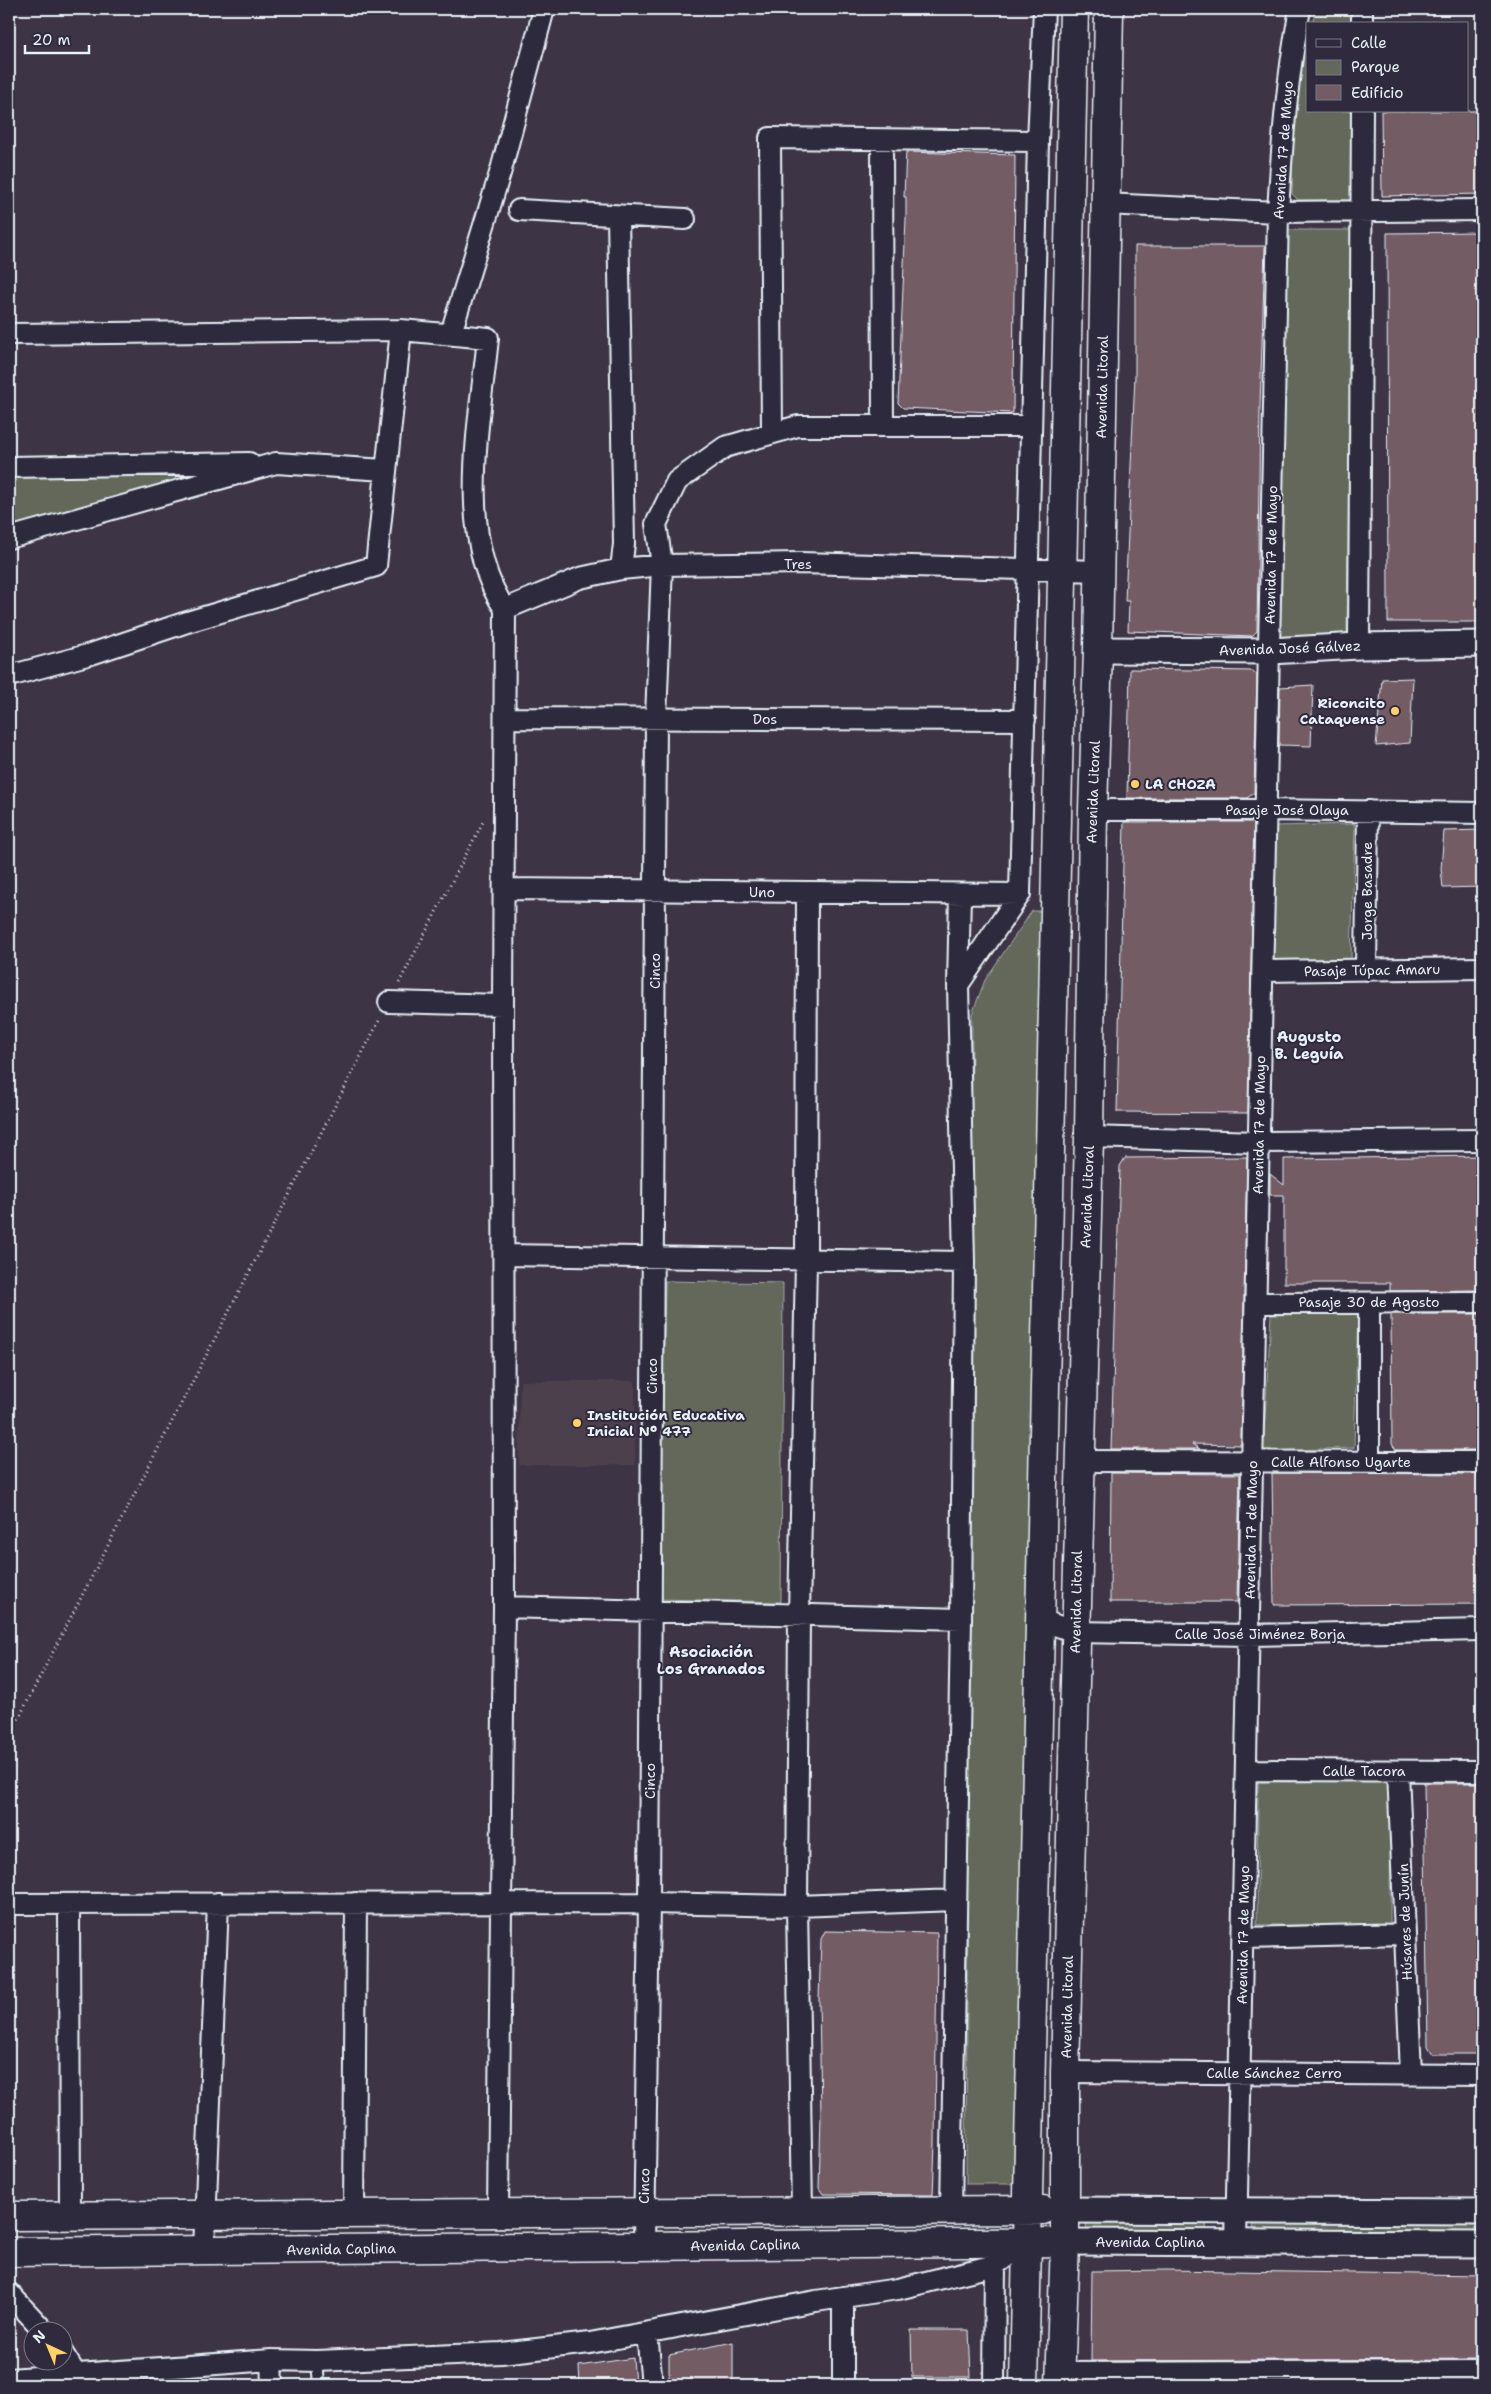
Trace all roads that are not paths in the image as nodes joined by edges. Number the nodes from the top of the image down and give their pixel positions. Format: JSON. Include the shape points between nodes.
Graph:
{"nodes":[{"id":1,"x":544,"y":9,"type":"edge"},
{"id":2,"x":1044,"y":9,"type":"edge"},
{"id":3,"x":1074,"y":9,"type":"edge"},
{"id":4,"x":1109,"y":9,"type":"edge"},
{"id":5,"x":1300,"y":9,"type":"edge"},
{"id":6,"x":1362,"y":9,"type":"edge"},
{"id":7,"x":1362,"y":22,"type":"edge"},
{"id":8,"x":1362,"y":112,"type":"edge"},
{"id":9,"x":882,"y":140,"type":"junction"},
{"id":10,"x":1038,"y":141,"type":"junction"},
{"id":11,"x":1104,"y":204,"type":"junction"},
{"id":12,"x":519,"y":210,"type":"dead end"},
{"id":13,"x":1361,"y":210,"type":"junction"},
{"id":14,"x":1482,"y":210,"type":"edge"},
{"id":15,"x":1278,"y":212,"type":"junction"},
{"id":16,"x":618,"y":216,"type":"junction"},
{"id":17,"x":685,"y":219,"type":"dead end"},
{"id":18,"x":401,"y":330,"type":"junction"},
{"id":19,"x":451,"y":333,"type":"junction"},
{"id":20,"x":9,"y":334,"type":"edge"},
{"id":21,"x":883,"y":426,"type":"junction"},
{"id":22,"x":1031,"y":426,"type":"junction"},
{"id":23,"x":772,"y":432,"type":"junction"},
{"id":24,"x":276,"y":463,"type":"junction"},
{"id":25,"x":9,"y":467,"type":"edge"},
{"id":26,"x":385,"y":470,"type":"junction"},
{"id":27,"x":9,"y":538,"type":"edge"},
{"id":28,"x":662,"y":565,"type":"junction"},
{"id":29,"x":621,"y":569,"type":"junction"},
{"id":30,"x":1028,"y":570,"type":"junction"},
{"id":31,"x":1062,"y":571,"type":"junction"},
{"id":32,"x":1098,"y":571,"type":"junction"},
{"id":33,"x":505,"y":609,"type":"junction"},
{"id":34,"x":1482,"y":644,"type":"edge"},
{"id":35,"x":1359,"y":646,"type":"junction"},
{"id":36,"x":1098,"y":650,"type":"junction"},
{"id":37,"x":1270,"y":651,"type":"junction"},
{"id":38,"x":9,"y":676,"type":"edge"},
{"id":39,"x":505,"y":718,"type":"junction"},
{"id":40,"x":656,"y":718,"type":"junction"},
{"id":41,"x":1025,"y":720,"type":"junction"},
{"id":42,"x":1092,"y":810,"type":"junction"},
{"id":43,"x":1266,"y":810,"type":"junction"},
{"id":44,"x":1368,"y":811,"type":"junction"},
{"id":45,"x":1482,"y":813,"type":"edge"},
{"id":46,"x":504,"y":889,"type":"junction"},
{"id":47,"x":655,"y":891,"type":"junction"},
{"id":48,"x":807,"y":892,"type":"junction"},
{"id":49,"x":960,"y":894,"type":"junction"},
{"id":50,"x":1020,"y":894,"type":"junction"},
{"id":51,"x":1482,"y":968,"type":"edge"},
{"id":52,"x":1366,"y":970,"type":"junction"},
{"id":53,"x":1263,"y":971,"type":"junction"},
{"id":54,"x":958,"y":985,"type":"junction"},
{"id":55,"x":389,"y":1002,"type":"road end"},
{"id":56,"x":503,"y":1005,"type":"junction"},
{"id":57,"x":1089,"y":1137,"type":"junction"},
{"id":58,"x":1482,"y":1140,"type":"edge"},
{"id":59,"x":1259,"y":1142,"type":"junction"},
{"id":60,"x":504,"y":1255,"type":"junction"},
{"id":61,"x":653,"y":1257,"type":"junction"},
{"id":62,"x":806,"y":1261,"type":"junction"},
{"id":63,"x":964,"y":1262,"type":"junction"},
{"id":64,"x":1482,"y":1302,"type":"edge"},
{"id":65,"x":1256,"y":1303,"type":"junction"},
{"id":66,"x":1369,"y":1303,"type":"junction"},
{"id":67,"x":1080,"y":1461,"type":"junction"},
{"id":68,"x":1369,"y":1461,"type":"junction"},
{"id":69,"x":1482,"y":1462,"type":"edge"},
{"id":70,"x":1252,"y":1463,"type":"junction"},
{"id":71,"x":504,"y":1607,"type":"junction"},
{"id":72,"x":651,"y":1611,"type":"junction"},
{"id":73,"x":799,"y":1616,"type":"junction"},
{"id":74,"x":961,"y":1619,"type":"junction"},
{"id":75,"x":1041,"y":1620,"type":"junction"},
{"id":76,"x":1482,"y":1630,"type":"edge"},
{"id":77,"x":1075,"y":1632,"type":"junction"},
{"id":78,"x":1249,"y":1636,"type":"junction"},
{"id":79,"x":1246,"y":1770,"type":"junction"},
{"id":80,"x":1398,"y":1771,"type":"junction"},
{"id":81,"x":1482,"y":1771,"type":"edge"},
{"id":82,"x":956,"y":1900,"type":"junction"},
{"id":83,"x":218,"y":1903,"type":"junction"},
{"id":84,"x":356,"y":1903,"type":"junction"},
{"id":85,"x":650,"y":1903,"type":"junction"},
{"id":86,"x":9,"y":1904,"type":"edge"},
{"id":87,"x":501,"y":1905,"type":"junction"},
{"id":88,"x":69,"y":1906,"type":"junction"},
{"id":89,"x":797,"y":1906,"type":"junction"},
{"id":90,"x":1405,"y":1934,"type":"junction"},
{"id":91,"x":1243,"y":1938,"type":"junction"},
{"id":92,"x":1065,"y":2072,"type":"junction"},
{"id":93,"x":1240,"y":2073,"type":"junction"},
{"id":94,"x":1411,"y":2074,"type":"junction"},
{"id":95,"x":1482,"y":2074,"type":"edge"},
{"id":96,"x":1026,"y":2210,"type":"junction"},
{"id":97,"x":1065,"y":2210,"type":"junction"},
{"id":98,"x":951,"y":2211,"type":"junction"},
{"id":99,"x":1237,"y":2211,"type":"junction"},
{"id":100,"x":644,"y":2212,"type":"junction"},
{"id":101,"x":802,"y":2212,"type":"junction"},
{"id":102,"x":1482,"y":2212,"type":"edge"},
{"id":103,"x":498,"y":2213,"type":"junction"},
{"id":104,"x":354,"y":2214,"type":"junction"},
{"id":105,"x":204,"y":2215,"type":"junction"},
{"id":106,"x":9,"y":2216,"type":"edge"},
{"id":107,"x":70,"y":2216,"type":"junction"},
{"id":108,"x":1026,"y":2242,"type":"junction"},
{"id":109,"x":1066,"y":2242,"type":"junction"},
{"id":110,"x":1236,"y":2243,"type":"junction"},
{"id":111,"x":1482,"y":2244,"type":"edge"},
{"id":112,"x":644,"y":2246,"type":"junction"},
{"id":113,"x":204,"y":2250,"type":"junction"},
{"id":114,"x":9,"y":2252,"type":"edge"},
{"id":115,"x":995,"y":2265,"type":"junction"},
{"id":116,"x":9,"y":2293,"type":"edge"},
{"id":117,"x":843,"y":2297,"type":"junction"},
{"id":118,"x":36,"y":2322,"type":"edge"},
{"id":119,"x":647,"y":2333,"type":"junction"},
{"id":120,"x":271,"y":2360,"type":"junction"},
{"id":121,"x":317,"y":2361,"type":"junction"},
{"id":122,"x":72,"y":2368,"type":"edge"},
{"id":123,"x":1482,"y":2371,"type":"edge"},
{"id":124,"x":75,"y":2373,"type":"junction"},
{"id":125,"x":9,"y":2379,"type":"edge"},
{"id":126,"x":1060,"y":2379,"type":"edge"},
{"id":127,"x":52,"y":2380,"type":"edge"},
{"id":128,"x":272,"y":2385,"type":"edge"},
{"id":129,"x":319,"y":2385,"type":"edge"},
{"id":130,"x":652,"y":2385,"type":"edge"},
{"id":131,"x":843,"y":2385,"type":"edge"},
{"id":132,"x":994,"y":2385,"type":"edge"},
{"id":133,"x":1024,"y":2385,"type":"edge"}],
"edges":[{"from":1,"to":19,"type":"street","via":[[502,170]]},
{"from":2,"to":10,"type":"street"},
{"from":3,"to":31,"type":"main road"},
{"from":4,"to":11,"type":"main road","name":"Avenida Litoral"},
{"from":5,"to":15,"type":"street","name":"Avenida 17 de Mayo","via":[[1282,129]]},
{"from":6,"to":7,"type":"street"},
{"from":8,"to":13,"type":"street"},
{"from":9,"to":10,"type":"street"},
{"from":9,"to":21,"type":"street"},
{"from":9,"to":23,"type":"street","via":[[770,138]]},
{"from":10,"to":22,"type":"street"},
{"from":11,"to":15,"type":"street"},
{"from":11,"to":32,"type":"main road","name":"Avenida Litoral"},
{"from":12,"to":16,"type":"street"},
{"from":13,"to":14,"type":"street"},
{"from":13,"to":15,"type":"street"},
{"from":13,"to":35,"type":"street"},
{"from":15,"to":37,"type":"street","name":"Avenida 17 de Mayo"},
{"from":16,"to":17,"type":"street"},
{"from":16,"to":29,"type":"street","via":[[624,544]]},
{"from":18,"to":19,"type":"street"},
{"from":18,"to":20,"type":"street"},
{"from":18,"to":26,"type":"street"},
{"from":19,"to":33,"type":"street","via":[[488,338],[473,484],[486,573],[493,592]]},
{"from":21,"to":22,"type":"street","name":"Cinco"},
{"from":21,"to":23,"type":"street","name":"Cinco","via":[[798,426]]},
{"from":22,"to":30,"type":"street"},
{"from":23,"to":28,"type":"street","name":"Cinco","via":[[725,447],[676,481],[656,524]]},
{"from":24,"to":25,"type":"street"},
{"from":24,"to":26,"type":"street"},
{"from":24,"to":27,"type":"street"},
{"from":26,"to":38,"type":"street","via":[[376,566]]},
{"from":28,"to":29,"type":"street","name":"Tres"},
{"from":28,"to":30,"type":"street","name":"Tres","via":[[800,563]]},
{"from":28,"to":40,"type":"street","name":"Cinco"},
{"from":29,"to":33,"type":"street","name":"Tres","via":[[580,578]]},
{"from":30,"to":31,"type":"street","name":"Tres"},
{"from":30,"to":41,"type":"street"},
{"from":31,"to":32,"type":"street","name":"Tres"},
{"from":31,"to":75,"type":"main road"},
{"from":32,"to":36,"type":"main road","name":"Avenida Litoral"},
{"from":33,"to":39,"type":"street"},
{"from":34,"to":35,"type":"street","name":"Avenida José Gálvez"},
{"from":35,"to":37,"type":"street","name":"Avenida José Gálvez"},
{"from":36,"to":37,"type":"street","name":"Avenida José Gálvez"},
{"from":36,"to":42,"type":"main road","name":"Avenida Litoral"},
{"from":37,"to":43,"type":"street","name":"Avenida 17 de Mayo"},
{"from":39,"to":40,"type":"street","name":"Dos"},
{"from":39,"to":46,"type":"street"},
{"from":40,"to":41,"type":"street","name":"Dos"},
{"from":40,"to":47,"type":"street","name":"Cinco"},
{"from":41,"to":50,"type":"street"},
{"from":42,"to":43,"type":"street","name":"Pasaje José Olaya"},
{"from":42,"to":57,"type":"main road","name":"Avenida Litoral"},
{"from":43,"to":44,"type":"street","name":"Pasaje José Olaya"},
{"from":43,"to":53,"type":"street","name":"Avenida 17 de Mayo"},
{"from":44,"to":45,"type":"street","name":"Pasaje José Olaya"},
{"from":44,"to":52,"type":"street","name":"Jorge Basadre"},
{"from":46,"to":47,"type":"street","name":"Uno"},
{"from":46,"to":56,"type":"street"},
{"from":47,"to":48,"type":"street","name":"Uno"},
{"from":47,"to":61,"type":"street","name":"Cinco"},
{"from":48,"to":49,"type":"street","name":"Uno"},
{"from":48,"to":62,"type":"street"},
{"from":49,"to":50,"type":"street","name":"Uno"},
{"from":49,"to":54,"type":"street"},
{"from":50,"to":54,"type":"street"},
{"from":51,"to":52,"type":"street","name":"Pasaje Túpac Amaru"},
{"from":52,"to":53,"type":"street","name":"Pasaje Túpac Amaru"},
{"from":53,"to":59,"type":"street","name":"Avenida 17 de Mayo"},
{"from":54,"to":63,"type":"street"},
{"from":55,"to":56,"type":"street"},
{"from":56,"to":60,"type":"street"},
{"from":57,"to":59,"type":"street"},
{"from":57,"to":67,"type":"main road","name":"Avenida Litoral"},
{"from":58,"to":59,"type":"street"},
{"from":59,"to":65,"type":"street","name":"Avenida 17 de Mayo"},
{"from":60,"to":61,"type":"street"},
{"from":60,"to":71,"type":"street"},
{"from":61,"to":62,"type":"street"},
{"from":61,"to":72,"type":"street","name":"Cinco"},
{"from":62,"to":63,"type":"street"},
{"from":62,"to":73,"type":"street"},
{"from":63,"to":74,"type":"street"},
{"from":64,"to":66,"type":"street","name":"Pasaje 30 de Agosto"},
{"from":65,"to":66,"type":"street","name":"Pasaje 30 de Agosto"},
{"from":65,"to":70,"type":"street","name":"Avenida 17 de Mayo"},
{"from":66,"to":68,"type":"street"},
{"from":67,"to":70,"type":"street","name":"Calle Alfonso Ugarte"},
{"from":67,"to":77,"type":"main road","name":"Avenida Litoral"},
{"from":68,"to":69,"type":"street","name":"Calle Alfonso Ugarte"},
{"from":68,"to":70,"type":"street","name":"Calle Alfonso Ugarte"},
{"from":70,"to":78,"type":"street","name":"Avenida 17 de Mayo"},
{"from":71,"to":72,"type":"street"},
{"from":71,"to":87,"type":"street"},
{"from":72,"to":73,"type":"street"},
{"from":72,"to":85,"type":"street","name":"Cinco"},
{"from":73,"to":74,"type":"street"},
{"from":73,"to":89,"type":"street"},
{"from":74,"to":82,"type":"street"},
{"from":75,"to":77,"type":"street","name":"Calle José Jiménez Borja"},
{"from":75,"to":96,"type":"main road"},
{"from":76,"to":78,"type":"street","name":"Calle José Jiménez Borja"},
{"from":77,"to":78,"type":"street","name":"Calle José Jiménez Borja"},
{"from":77,"to":92,"type":"main road","name":"Avenida Litoral"},
{"from":78,"to":79,"type":"street","name":"Avenida 17 de Mayo"},
{"from":79,"to":80,"type":"street","name":"Calle Tacora"},
{"from":79,"to":91,"type":"street","name":"Avenida 17 de Mayo"},
{"from":80,"to":81,"type":"street","name":"Calle Tacora"},
{"from":80,"to":90,"type":"street","name":"Húsares de Junín"},
{"from":82,"to":89,"type":"street"},
{"from":82,"to":98,"type":"street"},
{"from":83,"to":84,"type":"street"},
{"from":83,"to":88,"type":"street"},
{"from":83,"to":105,"type":"street"},
{"from":84,"to":87,"type":"street"},
{"from":84,"to":104,"type":"street"},
{"from":85,"to":87,"type":"street"},
{"from":85,"to":89,"type":"street"},
{"from":85,"to":100,"type":"street","name":"Cinco"},
{"from":86,"to":88,"type":"street"},
{"from":87,"to":103,"type":"street"},
{"from":88,"to":107,"type":"street"},
{"from":89,"to":101,"type":"street"},
{"from":90,"to":91,"type":"street"},
{"from":90,"to":94,"type":"street","name":"Húsares de Junín"},
{"from":91,"to":93,"type":"street","name":"Avenida 17 de Mayo"},
{"from":92,"to":93,"type":"street","name":"Calle Sánchez Cerro"},
{"from":92,"to":97,"type":"main road","name":"Avenida Litoral"},
{"from":93,"to":94,"type":"street","name":"Calle Sánchez Cerro"},
{"from":93,"to":99,"type":"street","name":"Avenida 17 de Mayo"},
{"from":94,"to":95,"type":"street","name":"Calle Sánchez Cerro"},
{"from":96,"to":97,"type":"main road"},
{"from":96,"to":98,"type":"main road"},
{"from":96,"to":108,"type":"main road"},
{"from":97,"to":99,"type":"street"},
{"from":97,"to":109,"type":"main road","name":"Avenida Litoral"},
{"from":98,"to":101,"type":"main road"},
{"from":99,"to":102,"type":"street"},
{"from":99,"to":110,"type":"street","name":"Avenida 17 de Mayo"},
{"from":100,"to":101,"type":"main road"},
{"from":100,"to":103,"type":"main road"},
{"from":100,"to":112,"type":"street","name":"Cinco"},
{"from":103,"to":104,"type":"main road"},
{"from":104,"to":105,"type":"main road"},
{"from":105,"to":107,"type":"main road"},
{"from":105,"to":113,"type":"street"},
{"from":106,"to":107,"type":"main road"},
{"from":108,"to":109,"type":"main road","name":"Avenida Caplina"},
{"from":108,"to":112,"type":"main road","name":"Avenida Caplina"},
{"from":108,"to":115,"type":"street"},
{"from":108,"to":133,"type":"main road"},
{"from":109,"to":110,"type":"street","name":"Avenida Caplina"},
{"from":109,"to":126,"type":"main road","name":"Avenida Litoral"},
{"from":110,"to":111,"type":"street","name":"Avenida Caplina"},
{"from":112,"to":113,"type":"main road","name":"Avenida Caplina"},
{"from":113,"to":114,"type":"main road","name":"Avenida Caplina"},
{"from":115,"to":117,"type":"street","via":[[898,2289]]},
{"from":115,"to":132,"type":"street"},
{"from":116,"to":118,"type":"street"},
{"from":117,"to":119,"type":"street"},
{"from":117,"to":131,"type":"street"},
{"from":119,"to":121,"type":"street","via":[[501,2353]]},
{"from":119,"to":130,"type":"street"},
{"from":120,"to":121,"type":"street"},
{"from":120,"to":124,"type":"street"},
{"from":120,"to":128,"type":"street"},
{"from":121,"to":129,"type":"lane"},
{"from":122,"to":124,"type":"street"},
{"from":123,"to":126,"type":"street"},
{"from":124,"to":127,"type":"street"},
{"from":125,"to":127,"type":"street"}]}
